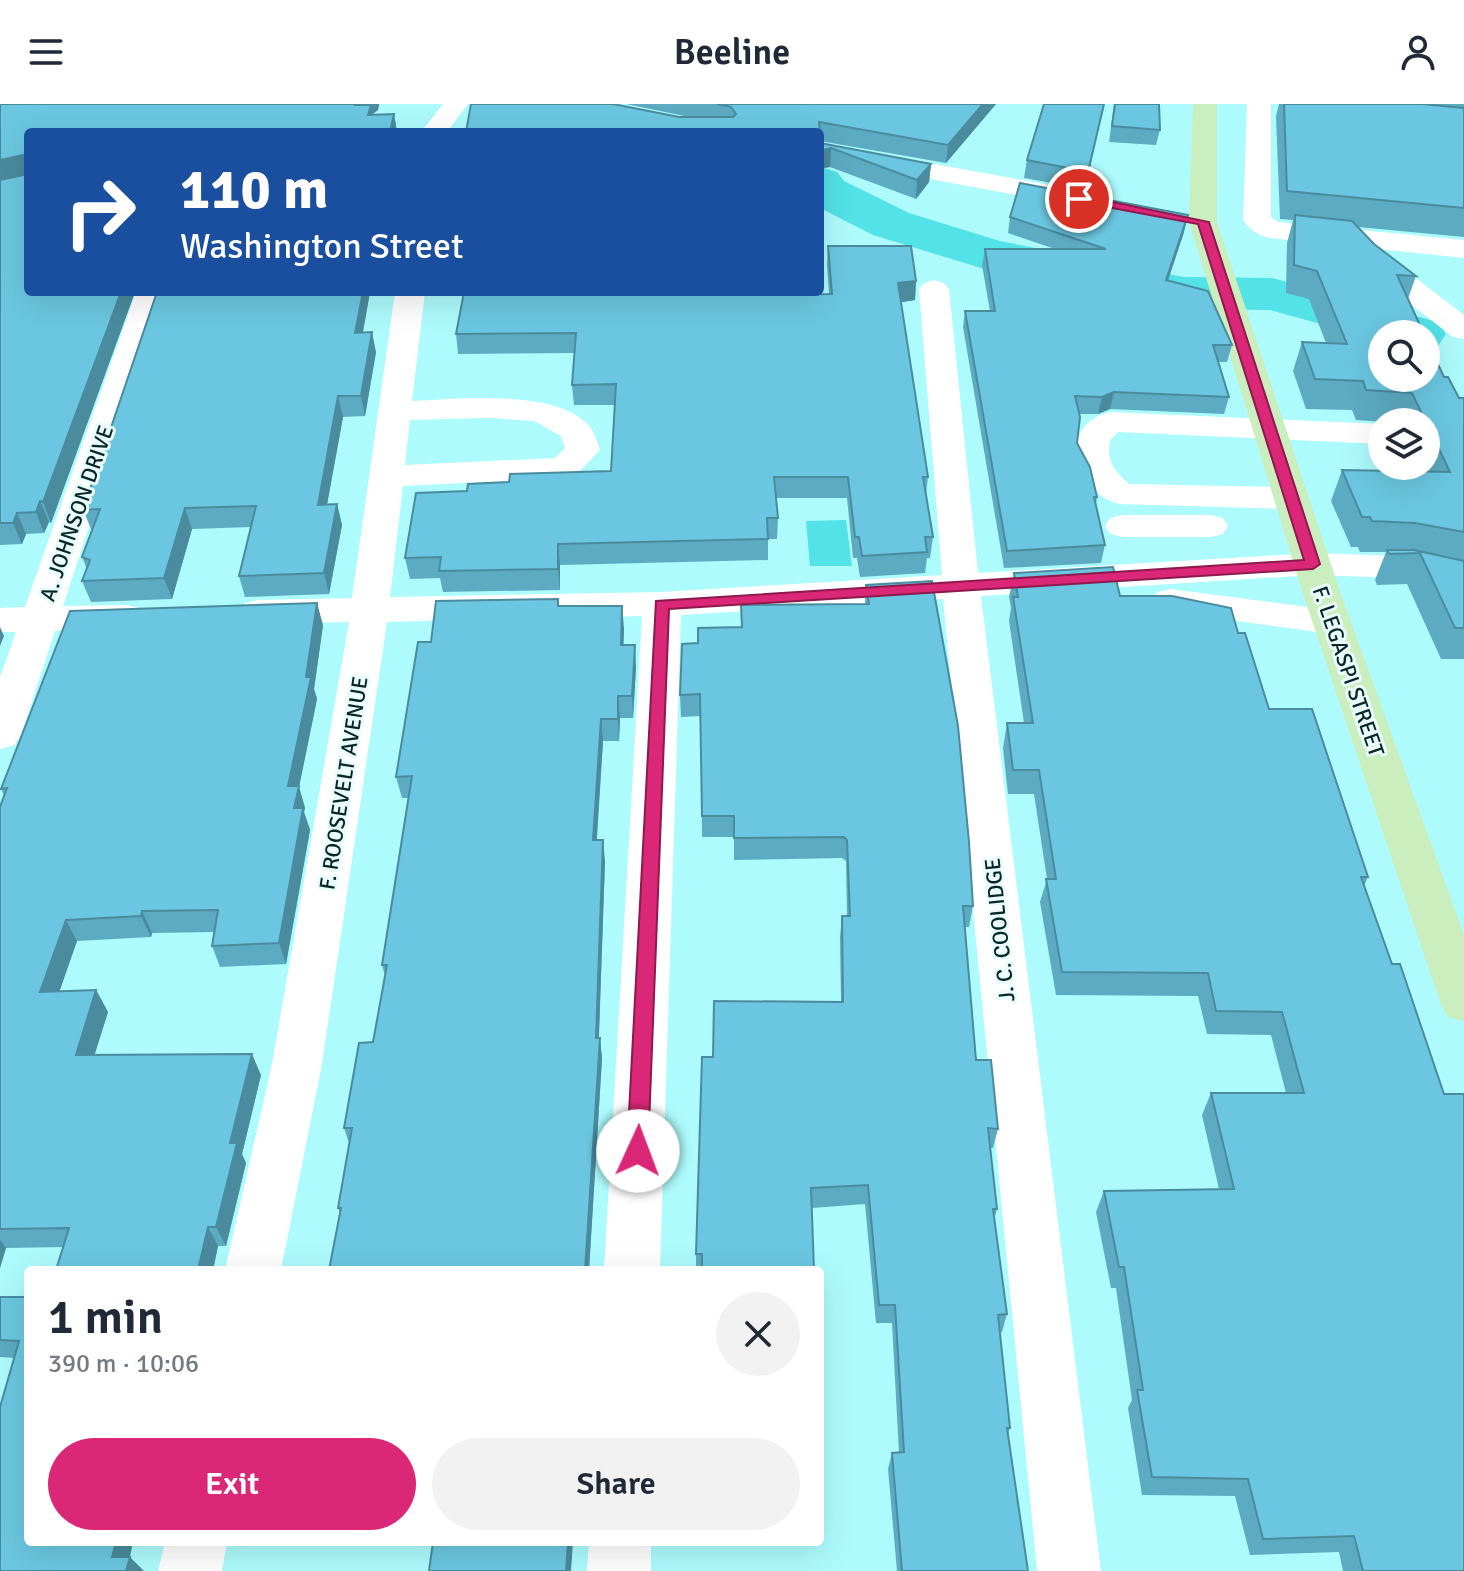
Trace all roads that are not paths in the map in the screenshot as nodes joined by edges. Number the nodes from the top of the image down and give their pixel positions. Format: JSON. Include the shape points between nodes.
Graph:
{"nodes":[{"id":1,"x":427,"y":104,"type":"edge"},
{"id":2,"x":456,"y":104,"type":"edge"},
{"id":3,"x":1205,"y":104,"type":"edge"},
{"id":4,"x":1266,"y":105,"type":"edge"},
{"id":5,"x":431,"y":128,"type":"edge"},
{"id":6,"x":437,"y":128,"type":"edge"},
{"id":7,"x":824,"y":152,"type":"edge"},
{"id":8,"x":1102,"y":203,"type":"edge"},
{"id":9,"x":1174,"y":216,"type":"edge"},
{"id":10,"x":1203,"y":222,"type":"junction"},
{"id":11,"x":1353,"y":238,"type":"junction"},
{"id":12,"x":1464,"y":249,"type":"edge"},
{"id":13,"x":934,"y":289,"type":"dead end"},
{"id":14,"x":150,"y":296,"type":"edge"},
{"id":15,"x":410,"y":296,"type":"edge"},
{"id":16,"x":1464,"y":330,"type":"edge"},
{"id":17,"x":396,"y":411,"type":"junction"},
{"id":18,"x":1269,"y":429,"type":"junction"},
{"id":19,"x":1368,"y":433,"type":"edge"},
{"id":20,"x":388,"y":476,"type":"junction"},
{"id":21,"x":1296,"y":512,"type":"junction"},
{"id":22,"x":1123,"y":526,"type":"dead end"},
{"id":23,"x":1221,"y":571,"type":"junction"},
{"id":24,"x":1463,"y":580,"type":"edge"},
{"id":25,"x":1053,"y":582,"type":"junction"},
{"id":26,"x":961,"y":587,"type":"junction"},
{"id":27,"x":1322,"y":593,"type":"junction"},
{"id":28,"x":662,"y":604,"type":"junction"},
{"id":29,"x":371,"y":608,"type":"junction"},
{"id":30,"x":1232,"y":608,"type":"junction"},
{"id":31,"x":228,"y":613,"type":"edge"},
{"id":32,"x":165,"y":615,"type":"edge"},
{"id":33,"x":0,"y":620,"type":"edge"},
{"id":34,"x":40,"y":620,"type":"junction"},
{"id":35,"x":0,"y":735,"type":"edge"},
{"id":36,"x":1464,"y":1002,"type":"edge"},
{"id":37,"x":254,"y":1266,"type":"edge"},
{"id":38,"x":632,"y":1266,"type":"edge"},
{"id":39,"x":195,"y":1546,"type":"edge"},
{"id":40,"x":620,"y":1546,"type":"edge"},
{"id":41,"x":190,"y":1571,"type":"edge"},
{"id":42,"x":619,"y":1571,"type":"edge"},
{"id":43,"x":1069,"y":1571,"type":"edge"}],
"edges":[{"from":1,"to":5,"type":"street"},
{"from":2,"to":6,"type":"street"},
{"from":3,"to":10,"type":"main road","name":"F. LEGASPI STREET"},
{"from":4,"to":11,"type":"street","via":[[1257,220],[1270,230]]},
{"from":7,"to":8,"type":"street"},
{"from":9,"to":10,"type":"street"},
{"from":10,"to":18,"type":"main road","name":"F. LEGASPI STREET"},
{"from":11,"to":12,"type":"street"},
{"from":11,"to":16,"type":"street","via":[[1376,264]]},
{"from":13,"to":26,"type":"street","name":"J. C. COOLIDGE"},
{"from":14,"to":34,"type":"street","name":"A. JOHNSON DRIVE"},
{"from":15,"to":17,"type":"street","name":"F. ROOSEVELT AVENUE"},
{"from":17,"to":20,"type":"street","name":"F. ROOSEVELT AVENUE"},
{"from":17,"to":20,"type":"street","via":[[542,412],[576,431],[583,450],[564,468]]},
{"from":18,"to":19,"type":"street"},
{"from":18,"to":21,"type":"main road","name":"F. LEGASPI STREET"},
{"from":18,"to":21,"type":"street","via":[[1110,422],[1094,437],[1091,457],[1100,476],[1120,494]]},
{"from":20,"to":29,"type":"street","name":"F. ROOSEVELT AVENUE"},
{"from":21,"to":22,"type":"street"},
{"from":21,"to":27,"type":"main road","name":"F. LEGASPI STREET"},
{"from":23,"to":25,"type":"street"},
{"from":23,"to":27,"type":"street"},
{"from":23,"to":30,"type":"street","via":[[1207,588]]},
{"from":24,"to":27,"type":"street","via":[[1415,592]]},
{"from":25,"to":26,"type":"street"},
{"from":25,"to":30,"type":"street","via":[[1116,596]]},
{"from":26,"to":28,"type":"street"},
{"from":26,"to":43,"type":"street","name":"J. C. COOLIDGE"},
{"from":27,"to":30,"type":"street"},
{"from":27,"to":36,"type":"main road","name":"F. LEGASPI STREET"},
{"from":28,"to":29,"type":"street"},
{"from":28,"to":38,"type":"street"},
{"from":29,"to":31,"type":"street"},
{"from":29,"to":37,"type":"street","name":"F. ROOSEVELT AVENUE","via":[[297,1064]]},
{"from":32,"to":34,"type":"street"},
{"from":33,"to":34,"type":"street"},
{"from":34,"to":35,"type":"street","name":"A. JOHNSON DRIVE"},
{"from":39,"to":41,"type":"street"},
{"from":40,"to":42,"type":"street"}]}
